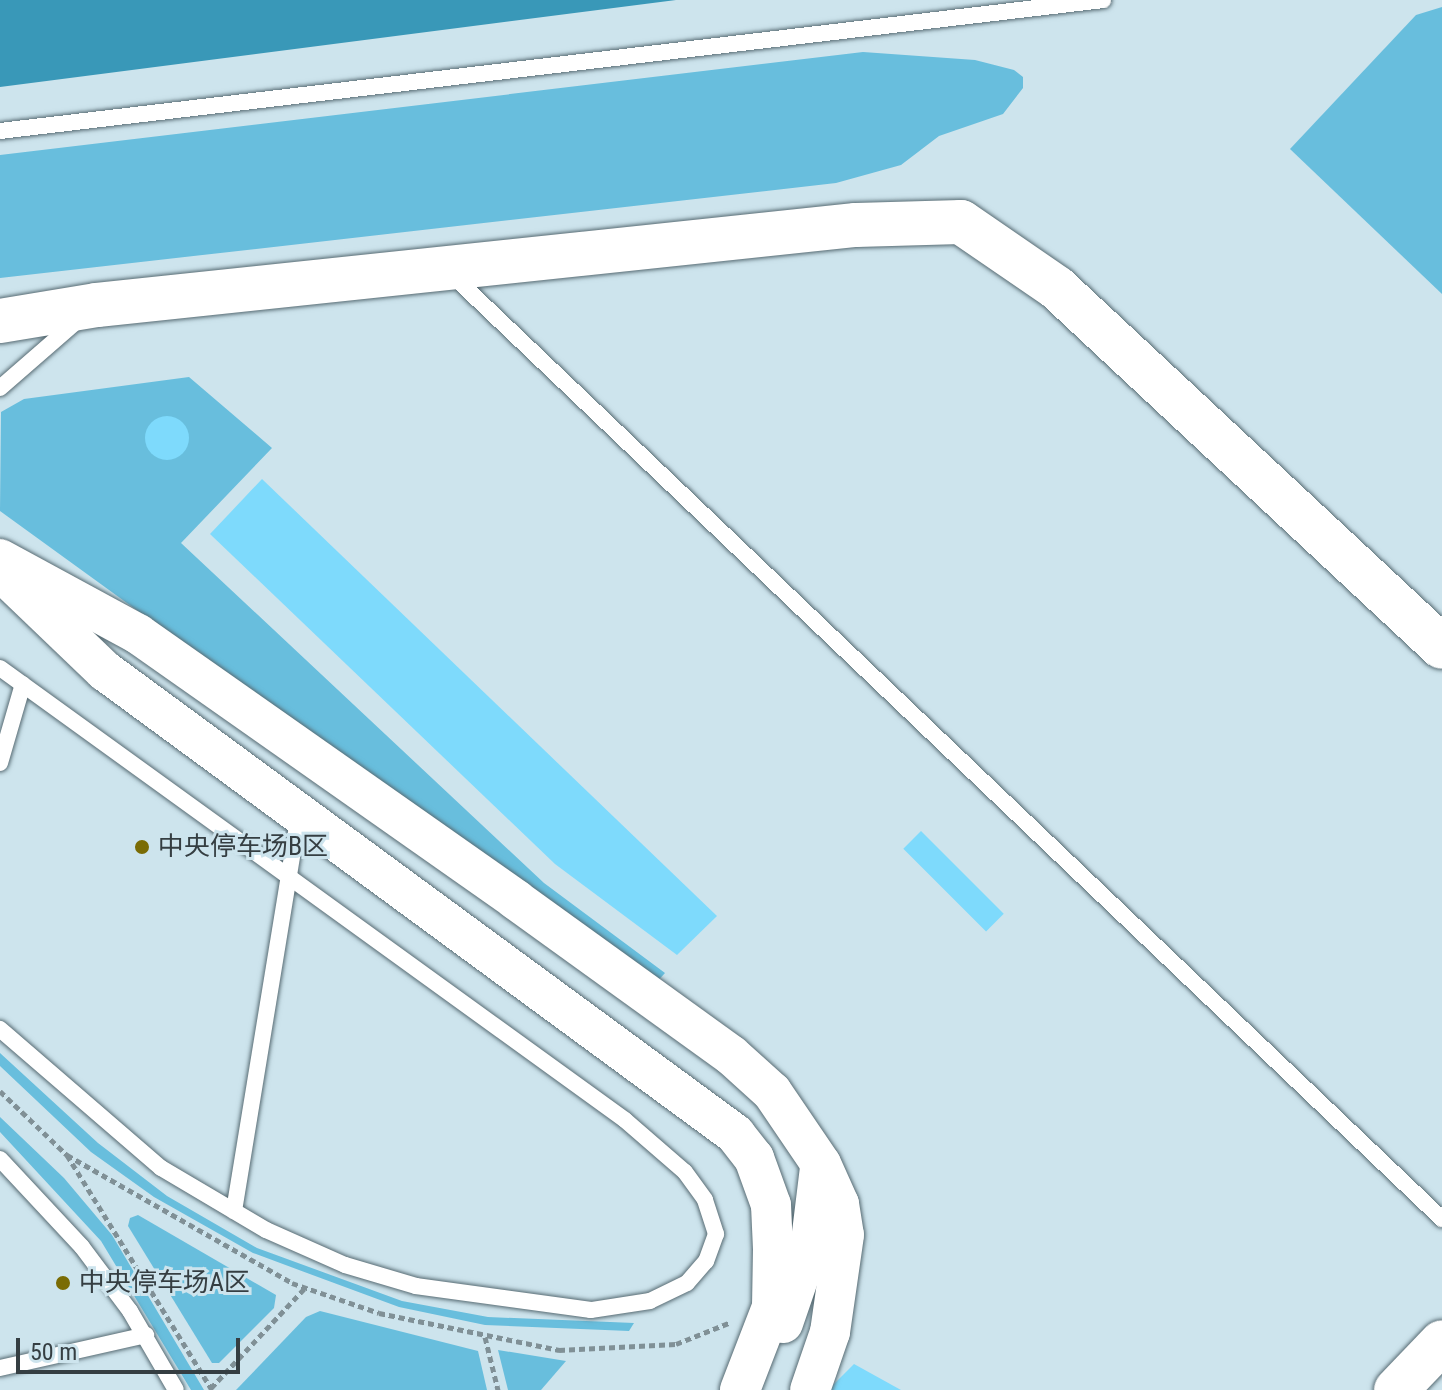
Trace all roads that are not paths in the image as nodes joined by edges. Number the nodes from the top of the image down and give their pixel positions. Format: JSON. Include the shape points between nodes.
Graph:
{"nodes":[{"id":1,"x":1103,"y":0,"type":"edge"},
{"id":2,"x":0,"y":131,"type":"edge"},
{"id":3,"x":447,"y":271,"type":"junction"},
{"id":4,"x":97,"y":305,"type":"junction"},
{"id":5,"x":0,"y":321,"type":"edge"},
{"id":6,"x":0,"y":388,"type":"edge"},
{"id":7,"x":0,"y":559,"type":"edge"},
{"id":8,"x":0,"y":570,"type":"edge"},
{"id":9,"x":1442,"y":647,"type":"edge"},
{"id":10,"x":0,"y":668,"type":"edge"},
{"id":11,"x":23,"y":684,"type":"junction"},
{"id":12,"x":0,"y":763,"type":"edge"},
{"id":13,"x":299,"y":813,"type":"junction"},
{"id":14,"x":285,"y":874,"type":"junction"},
{"id":15,"x":0,"y":1029,"type":"edge"},
{"id":16,"x":0,"y":1159,"type":"edge"},
{"id":17,"x":821,"y":1164,"type":"junction"},
{"id":18,"x":234,"y":1211,"type":"junction"},
{"id":19,"x":1442,"y":1219,"type":"edge"},
{"id":20,"x":146,"y":1335,"type":"junction"},
{"id":21,"x":1442,"y":1342,"type":"edge"},
{"id":22,"x":0,"y":1368,"type":"edge"},
{"id":23,"x":176,"y":1390,"type":"edge"},
{"id":24,"x":740,"y":1390,"type":"edge"},
{"id":25,"x":757,"y":1390,"type":"edge"},
{"id":26,"x":810,"y":1390,"type":"edge"},
{"id":27,"x":1396,"y":1390,"type":"edge"}],
"edges":[{"from":1,"to":2,"type":"lane"},
{"from":3,"to":4,"type":"main road"},
{"from":3,"to":9,"type":"main road","via":[[856,225],[961,222],[1057,288]]},
{"from":3,"to":19,"type":"lane"},
{"from":4,"to":5,"type":"main road"},
{"from":4,"to":6,"type":"lane"},
{"from":7,"to":17,"type":"street","via":[[138,634],[731,1055],[790,1113]]},
{"from":8,"to":13,"type":"street","via":[[105,671]]},
{"from":10,"to":11,"type":"lane"},
{"from":11,"to":12,"type":"lane"},
{"from":11,"to":14,"type":"lane"},
{"from":13,"to":14,"type":"lane"},
{"from":13,"to":24,"type":"street","via":[[706,1112],[754,1158],[771,1205],[772,1307]]},
{"from":14,"to":18,"type":"lane"},
{"from":14,"to":18,"type":"lane","via":[[625,1120],[685,1172],[705,1200],[716,1234],[706,1261],[687,1283],[650,1301],[591,1310],[416,1286],[345,1265]]},
{"from":15,"to":18,"type":"lane","via":[[161,1168]]},
{"from":16,"to":20,"type":"lane","via":[[82,1247]]},
{"from":17,"to":25,"type":"street","via":[[811,1241]]},
{"from":17,"to":26,"type":"street","via":[[839,1204],[844,1235],[830,1332]]},
{"from":20,"to":22,"type":"lane"},
{"from":20,"to":23,"type":"lane"},
{"from":21,"to":27,"type":"main road"}]}
